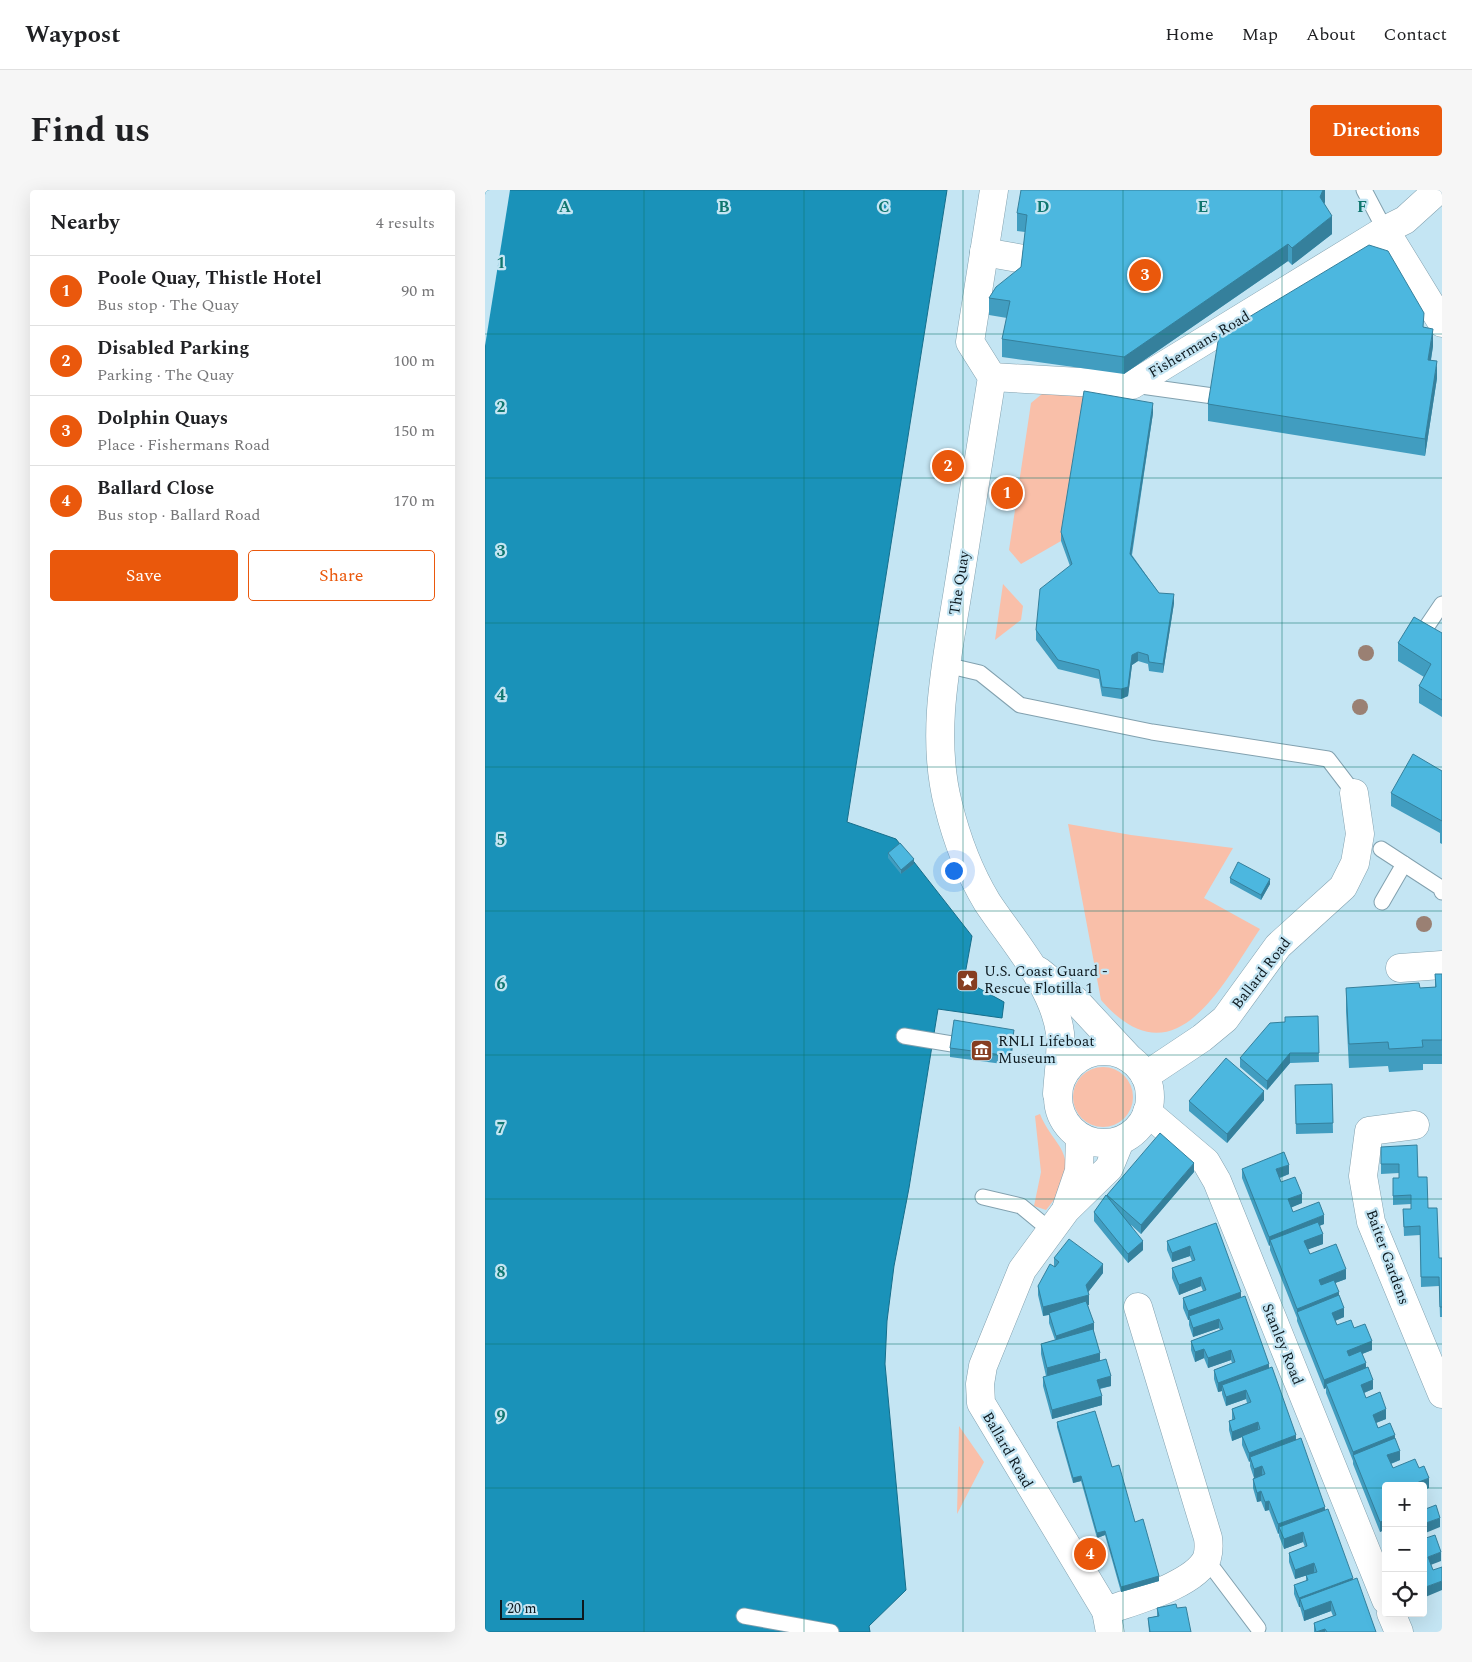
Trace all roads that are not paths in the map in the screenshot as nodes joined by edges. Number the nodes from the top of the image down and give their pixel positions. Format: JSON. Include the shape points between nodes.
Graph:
{"nodes":[{"id":1,"x":994,"y":190,"type":"edge"},
{"id":2,"x":1364,"y":190,"type":"edge"},
{"id":3,"x":1438,"y":190,"type":"edge"},
{"id":4,"x":1385,"y":230,"type":"junction"},
{"id":5,"x":984,"y":252,"type":"junction"},
{"id":6,"x":1024,"y":258,"type":"edge"},
{"id":7,"x":1442,"y":323,"type":"edge"},
{"id":8,"x":992,"y":376,"type":"junction"},
{"id":9,"x":1132,"y":385,"type":"junction"},
{"id":10,"x":1213,"y":396,"type":"edge"},
{"id":11,"x":1442,"y":604,"type":"edge"},
{"id":12,"x":1423,"y":632,"type":"edge"},
{"id":13,"x":946,"y":665,"type":"junction"},
{"id":14,"x":1354,"y":793,"type":"joint"},
{"id":15,"x":1381,"y":849,"type":"dead end"},
{"id":16,"x":1404,"y":864,"type":"junction"},
{"id":17,"x":1442,"y":892,"type":"edge"},
{"id":18,"x":1383,"y":902,"type":"dead end"},
{"id":19,"x":1029,"y":964,"type":"junction"},
{"id":20,"x":1442,"y":965,"type":"edge"},
{"id":21,"x":1400,"y":968,"type":"dead end"},
{"id":22,"x":904,"y":1036,"type":"dead end"},
{"id":23,"x":952,"y":1044,"type":"edge"},
{"id":24,"x":1139,"y":1068,"type":"junction"},
{"id":25,"x":1057,"y":1094,"type":"junction"},
{"id":26,"x":1147,"y":1112,"type":"junction"},
{"id":27,"x":1415,"y":1124,"type":"dead end"},
{"id":28,"x":1080,"y":1137,"type":"junction"},
{"id":29,"x":1120,"y":1141,"type":"junction"},
{"id":30,"x":983,"y":1198,"type":"dead end"},
{"id":31,"x":1058,"y":1220,"type":"junction"},
{"id":32,"x":1138,"y":1307,"type":"dead end"},
{"id":33,"x":1442,"y":1394,"type":"edge"},
{"id":34,"x":1206,"y":1559,"type":"junction"},
{"id":35,"x":1382,"y":1590,"type":"edge"},
{"id":36,"x":744,"y":1616,"type":"dead end"},
{"id":37,"x":1393,"y":1617,"type":"edge"},
{"id":38,"x":1108,"y":1622,"type":"edge"},
{"id":39,"x":1258,"y":1628,"type":"dead end"},
{"id":40,"x":831,"y":1632,"type":"edge"},
{"id":41,"x":1399,"y":1632,"type":"edge"}],
"edges":[{"from":1,"to":5,"type":"street"},
{"from":2,"to":4,"type":"lane"},
{"from":3,"to":4,"type":"street","name":"Fishermans Road","via":[[1405,220]]},
{"from":4,"to":7,"type":"street"},
{"from":4,"to":9,"type":"street","name":"Fishermans Road"},
{"from":5,"to":6,"type":"street"},
{"from":5,"to":8,"type":"street","via":[[970,342]]},
{"from":8,"to":9,"type":"street","name":"Fishermans Road"},
{"from":8,"to":13,"type":"street","name":"The Quay"},
{"from":9,"to":10,"type":"lane"},
{"from":11,"to":12,"type":"lane"},
{"from":13,"to":14,"type":"lane","via":[[980,673],[1020,705],[1152,732],[1328,759]]},
{"from":13,"to":19,"type":"street","name":"The Quay","via":[[939,724],[947,802],[956,834],[974,876]]},
{"from":14,"to":24,"type":"street","name":"Ballard Road","via":[[1360,834],[1355,863],[1343,887],[1278,946],[1225,1018],[1202,1038]]},
{"from":15,"to":16,"type":"lane"},
{"from":16,"to":17,"type":"lane","via":[[1441,888]]},
{"from":16,"to":18,"type":"lane"},
{"from":19,"to":24,"type":"street","name":"The Quay","via":[[1076,1001]]},
{"from":19,"to":25,"type":"street","name":"The Quay","via":[[1049,1000],[1060,1033]]},
{"from":20,"to":21,"type":"street"},
{"from":22,"to":23,"type":"lane"},
{"from":24,"to":25,"type":"street","via":[[1120,1054],[1106,1050],[1091,1052],[1068,1067]]},
{"from":24,"to":26,"type":"street","via":[[1149,1088]]},
{"from":25,"to":28,"type":"street","via":[[1065,1121]]},
{"from":26,"to":29,"type":"street","via":[[1133,1132]]},
{"from":26,"to":35,"type":"street","name":"Stanley Road","via":[[1206,1162],[1217,1181]]},
{"from":27,"to":33,"type":"street","name":"Baiter Gardens","via":[[1369,1131],[1363,1176],[1371,1222]]},
{"from":28,"to":29,"type":"street","via":[[1099,1143]]},
{"from":28,"to":31,"type":"street","name":"Ballard Road","via":[[1079,1171]]},
{"from":29,"to":31,"type":"street","name":"Ballard Road","via":[[1109,1168]]},
{"from":30,"to":31,"type":"lane","via":[[1021,1206]]},
{"from":31,"to":38,"type":"street","name":"Ballard Road","via":[[1022,1270],[983,1366],[981,1403]]},
{"from":32,"to":34,"type":"street","via":[[1208,1538]]},
{"from":34,"to":38,"type":"street","via":[[1184,1581]]},
{"from":34,"to":39,"type":"lane"},
{"from":36,"to":40,"type":"lane"},
{"from":37,"to":41,"type":"street"}]}
